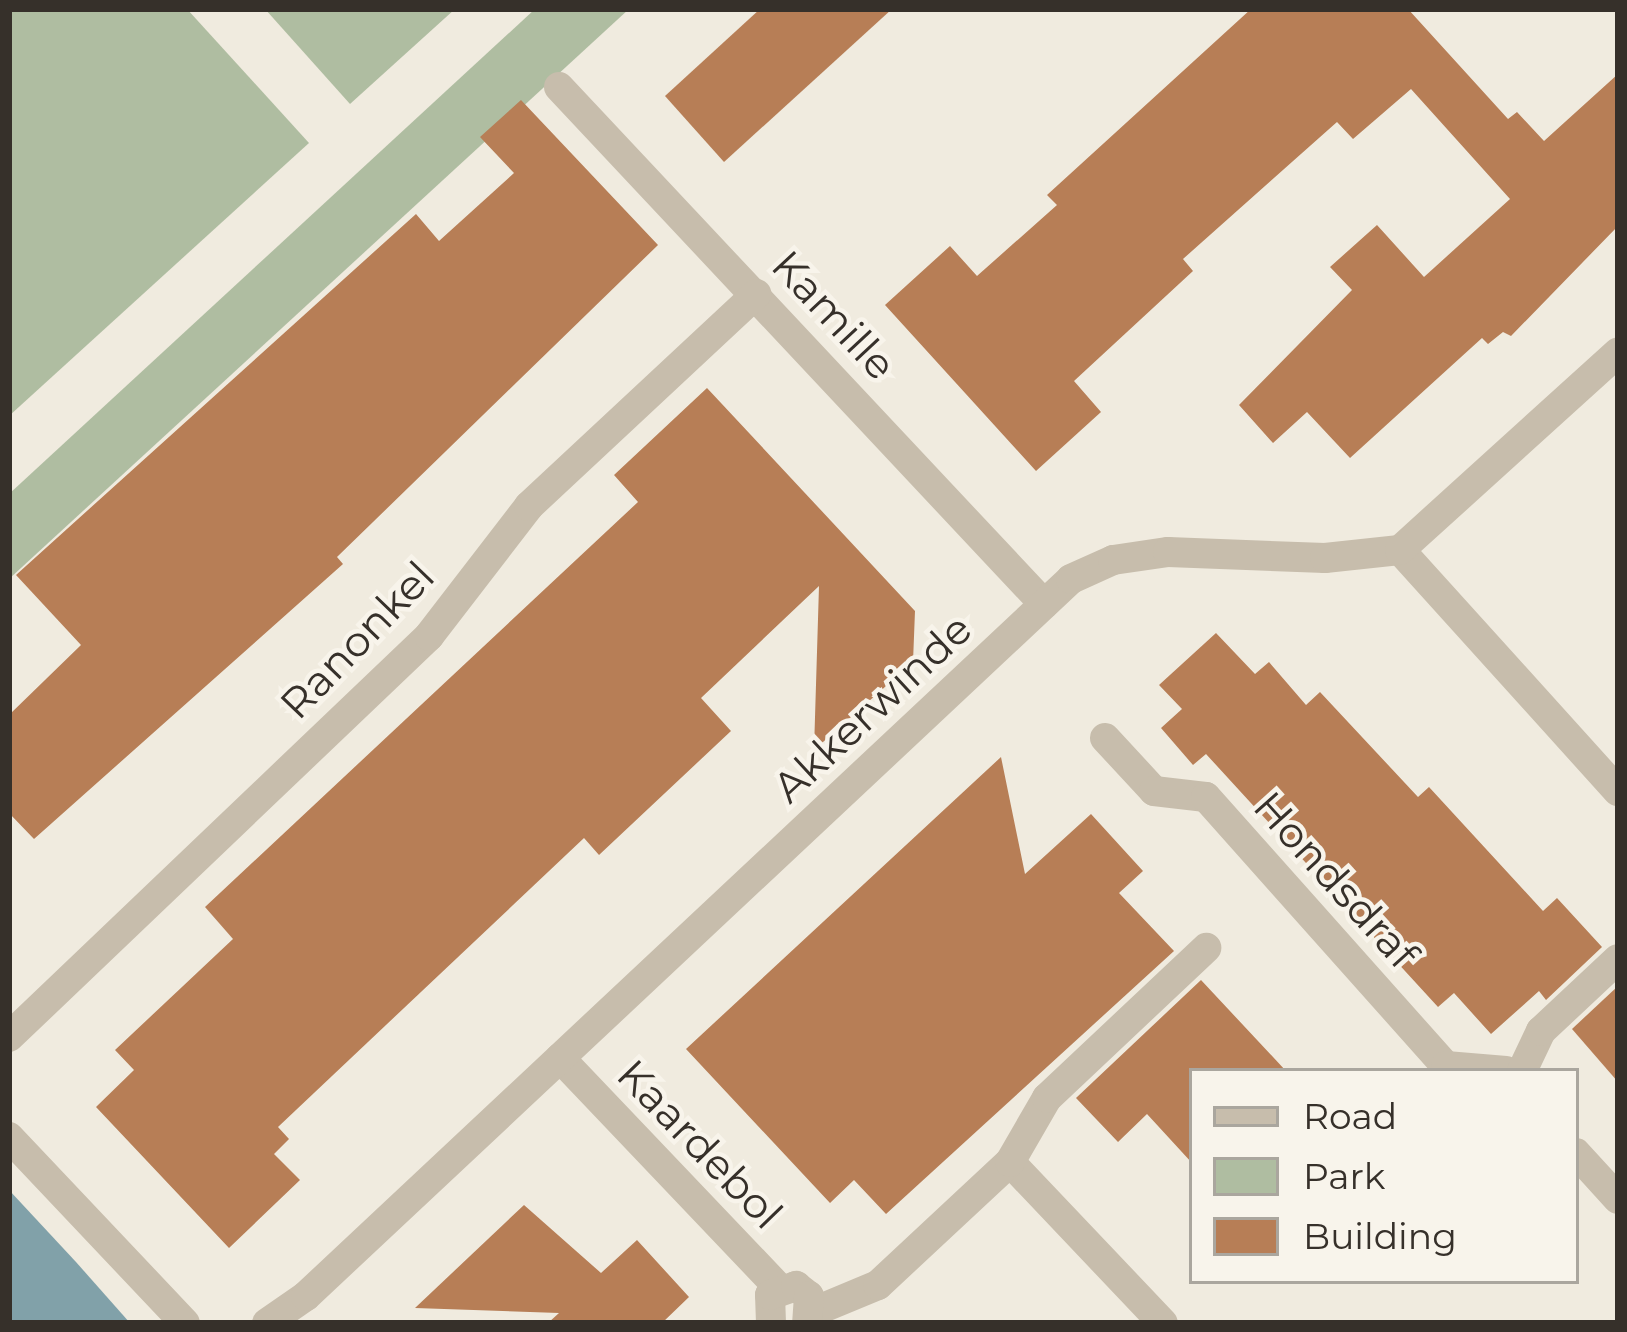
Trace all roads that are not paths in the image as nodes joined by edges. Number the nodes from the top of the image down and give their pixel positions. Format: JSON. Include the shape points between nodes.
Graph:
{"nodes":[{"id":1,"x":559,"y":87,"type":"dead end"},
{"id":2,"x":756,"y":294,"type":"junction"},
{"id":3,"x":1618,"y":352,"type":"edge"},
{"id":4,"x":1400,"y":550,"type":"junction"},
{"id":5,"x":1044,"y":604,"type":"junction"},
{"id":6,"x":1106,"y":738,"type":"dead end"},
{"id":7,"x":1618,"y":791,"type":"edge"},
{"id":8,"x":1206,"y":948,"type":"dead end"},
{"id":9,"x":1618,"y":959,"type":"edge"},
{"id":10,"x":9,"y":1037,"type":"edge"},
{"id":11,"x":560,"y":1058,"type":"junction"},
{"id":12,"x":1470,"y":1068,"type":"edge"},
{"id":13,"x":1523,"y":1068,"type":"edge"},
{"id":14,"x":9,"y":1137,"type":"edge"},
{"id":15,"x":1579,"y":1157,"type":"edge"},
{"id":16,"x":1010,"y":1162,"type":"junction"},
{"id":17,"x":1618,"y":1199,"type":"edge"},
{"id":18,"x":779,"y":1288,"type":"junction"},
{"id":19,"x":810,"y":1318,"type":"edge"},
{"id":20,"x":185,"y":1323,"type":"edge"},
{"id":21,"x":267,"y":1323,"type":"edge"},
{"id":22,"x":771,"y":1323,"type":"edge"},
{"id":23,"x":1162,"y":1323,"type":"edge"}],
"edges":[{"from":1,"to":2,"type":"street","name":"Kamille"},
{"from":2,"to":5,"type":"street","name":"Kamille"},
{"from":2,"to":10,"type":"street","name":"Ranonkel","via":[[529,506],[429,636]]},
{"from":3,"to":4,"type":"street"},
{"from":4,"to":5,"type":"street","name":"Akkerwinde","via":[[1113,560],[1071,579]]},
{"from":4,"to":7,"type":"street"},
{"from":5,"to":11,"type":"street","name":"Akkerwinde"},
{"from":6,"to":12,"type":"street","name":"Hondsdraf","via":[[1154,791],[1206,797],[1446,1066]]},
{"from":8,"to":16,"type":"street","name":"Kaardebol","via":[[1047,1099]]},
{"from":9,"to":13,"type":"street","via":[[1541,1031]]},
{"from":11,"to":18,"type":"street","name":"Kaardebol"},
{"from":11,"to":21,"type":"street","name":"Akkerwinde"},
{"from":14,"to":20,"type":"street"},
{"from":15,"to":17,"type":"street"},
{"from":16,"to":19,"type":"street","name":"Kaardebol","via":[[878,1285]]},
{"from":16,"to":23,"type":"street"},
{"from":18,"to":19,"type":"street","name":"Kaardebol","via":[[796,1286]]},
{"from":18,"to":22,"type":"street","name":"Kaardebol","via":[[766,1306]]}]}
